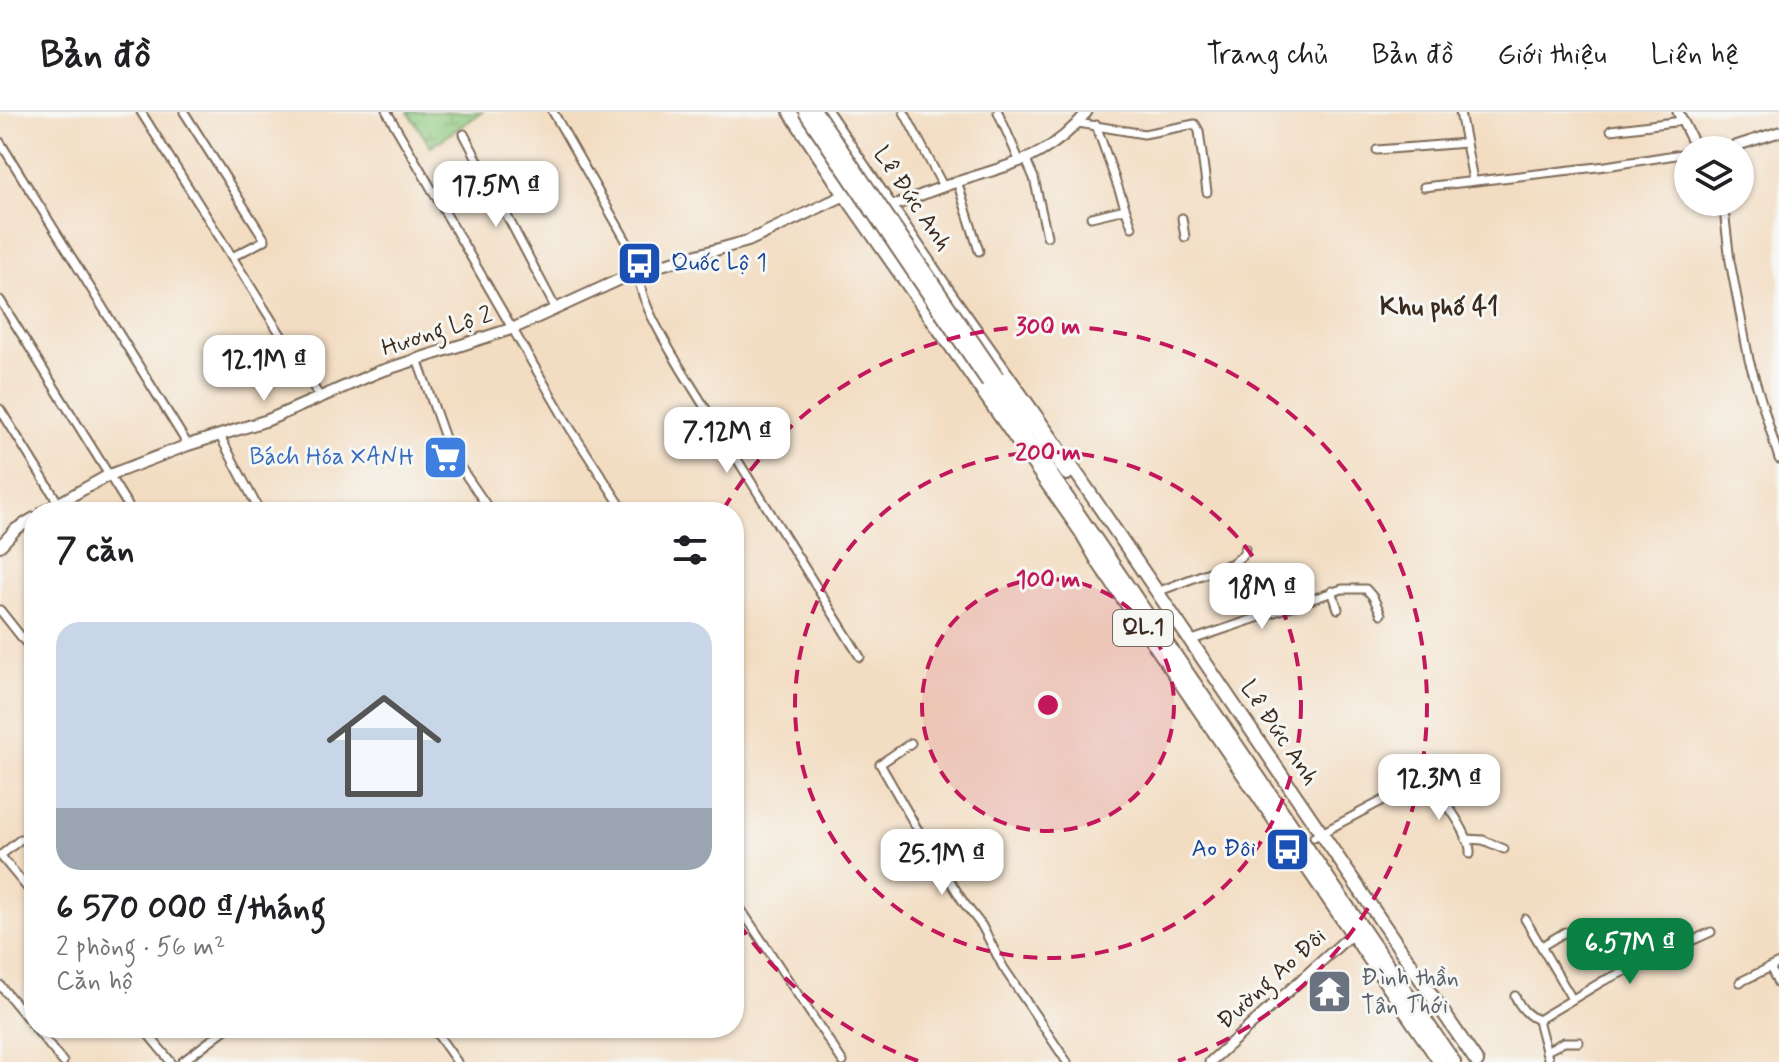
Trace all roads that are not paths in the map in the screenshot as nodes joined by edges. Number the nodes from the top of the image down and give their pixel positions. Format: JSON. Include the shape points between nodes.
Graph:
{"nodes":[{"id":1,"x":141,"y":112,"type":"edge"},
{"id":2,"x":184,"y":112,"type":"edge"},
{"id":3,"x":387,"y":112,"type":"edge"},
{"id":4,"x":553,"y":112,"type":"edge"},
{"id":5,"x":790,"y":112,"type":"edge"},
{"id":6,"x":805,"y":112,"type":"edge"},
{"id":7,"x":816,"y":112,"type":"edge"},
{"id":8,"x":826,"y":112,"type":"edge"},
{"id":9,"x":904,"y":112,"type":"edge"},
{"id":10,"x":998,"y":112,"type":"edge"},
{"id":11,"x":1087,"y":112,"type":"edge"},
{"id":12,"x":1460,"y":112,"type":"edge"},
{"id":13,"x":1680,"y":116,"type":"edge"},
{"id":14,"x":1078,"y":123,"type":"junction"},
{"id":15,"x":1096,"y":125,"type":"junction"},
{"id":16,"x":1611,"y":130,"type":"dead end"},
{"id":17,"x":1779,"y":132,"type":"edge"},
{"id":18,"x":464,"y":134,"type":"dead end"},
{"id":19,"x":1690,"y":136,"type":"edge"},
{"id":20,"x":1754,"y":140,"type":"edge"},
{"id":21,"x":0,"y":142,"type":"edge"},
{"id":22,"x":1466,"y":143,"type":"junction"},
{"id":23,"x":851,"y":148,"type":"junction"},
{"id":24,"x":1377,"y":150,"type":"dead end"},
{"id":25,"x":1674,"y":155,"type":"edge"},
{"id":26,"x":1023,"y":161,"type":"junction"},
{"id":27,"x":824,"y":162,"type":"junction"},
{"id":28,"x":1473,"y":180,"type":"junction"},
{"id":29,"x":957,"y":181,"type":"junction"},
{"id":30,"x":943,"y":186,"type":"junction"},
{"id":31,"x":1424,"y":187,"type":"dead end"},
{"id":32,"x":1207,"y":192,"type":"dead end"},
{"id":33,"x":845,"y":195,"type":"junction"},
{"id":34,"x":890,"y":207,"type":"junction"},
{"id":35,"x":1125,"y":209,"type":"junction"},
{"id":36,"x":1725,"y":216,"type":"edge"},
{"id":37,"x":1091,"y":217,"type":"dead end"},
{"id":38,"x":1182,"y":218,"type":"dead end"},
{"id":39,"x":1132,"y":227,"type":"dead end"},
{"id":40,"x":908,"y":234,"type":"junction"},
{"id":41,"x":1047,"y":236,"type":"dead end"},
{"id":42,"x":1185,"y":237,"type":"dead end"},
{"id":43,"x":882,"y":248,"type":"junction"},
{"id":44,"x":979,"y":251,"type":"dead end"},
{"id":45,"x":232,"y":257,"type":"junction"},
{"id":46,"x":636,"y":272,"type":"junction"},
{"id":47,"x":0,"y":300,"type":"edge"},
{"id":48,"x":556,"y":309,"type":"junction"},
{"id":49,"x":514,"y":328,"type":"junction"},
{"id":50,"x":417,"y":359,"type":"junction"},
{"id":51,"x":992,"y":379,"type":"junction"},
{"id":52,"x":320,"y":397,"type":"junction"},
{"id":53,"x":0,"y":409,"type":"edge"},
{"id":54,"x":220,"y":436,"type":"junction"},
{"id":55,"x":188,"y":445,"type":"junction"},
{"id":56,"x":1779,"y":459,"type":"edge"},
{"id":57,"x":107,"y":476,"type":"junction"},
{"id":58,"x":1076,"y":490,"type":"junction"},
{"id":59,"x":58,"y":502,"type":"edge"},
{"id":60,"x":70,"y":502,"type":"edge"},
{"id":61,"x":125,"y":502,"type":"edge"},
{"id":62,"x":255,"y":502,"type":"edge"},
{"id":63,"x":484,"y":502,"type":"edge"},
{"id":64,"x":618,"y":502,"type":"edge"},
{"id":65,"x":24,"y":524,"type":"edge"},
{"id":66,"x":0,"y":546,"type":"edge"},
{"id":67,"x":1245,"y":549,"type":"dead end"},
{"id":68,"x":1129,"y":565,"type":"junction"},
{"id":69,"x":1142,"y":571,"type":"junction"},
{"id":70,"x":1332,"y":591,"type":"junction"},
{"id":71,"x":1157,"y":592,"type":"junction"},
{"id":72,"x":1338,"y":609,"type":"dead end"},
{"id":73,"x":0,"y":610,"type":"edge"},
{"id":74,"x":1381,"y":614,"type":"dead end"},
{"id":75,"x":24,"y":640,"type":"edge"},
{"id":76,"x":1189,"y":641,"type":"junction"},
{"id":77,"x":860,"y":657,"type":"dead end"},
{"id":78,"x":911,"y":743,"type":"dead end"},
{"id":79,"x":1317,"y":835,"type":"junction"},
{"id":80,"x":21,"y":839,"type":"dead end"},
{"id":81,"x":1466,"y":839,"type":"junction"},
{"id":82,"x":1504,"y":849,"type":"dead end"},
{"id":83,"x":1470,"y":854,"type":"dead end"},
{"id":84,"x":0,"y":855,"type":"edge"},
{"id":85,"x":24,"y":884,"type":"edge"},
{"id":86,"x":744,"y":915,"type":"edge"},
{"id":87,"x":1525,"y":919,"type":"dead end"},
{"id":88,"x":1357,"y":929,"type":"junction"},
{"id":89,"x":1565,"y":932,"type":"dead end"},
{"id":90,"x":1711,"y":932,"type":"dead end"},
{"id":91,"x":1542,"y":946,"type":"junction"},
{"id":92,"x":1779,"y":963,"type":"edge"},
{"id":93,"x":1770,"y":967,"type":"junction"},
{"id":94,"x":1740,"y":982,"type":"dead end"},
{"id":95,"x":0,"y":985,"type":"edge"},
{"id":96,"x":1779,"y":985,"type":"edge"},
{"id":97,"x":1515,"y":996,"type":"dead end"},
{"id":98,"x":1572,"y":999,"type":"junction"},
{"id":99,"x":24,"y":1014,"type":"edge"},
{"id":100,"x":1538,"y":1020,"type":"junction"},
{"id":101,"x":44,"y":1038,"type":"edge"},
{"id":102,"x":151,"y":1038,"type":"edge"},
{"id":103,"x":214,"y":1038,"type":"edge"},
{"id":104,"x":440,"y":1038,"type":"edge"},
{"id":105,"x":1579,"y":1042,"type":"dead end"},
{"id":106,"x":1546,"y":1051,"type":"junction"},
{"id":107,"x":63,"y":1062,"type":"edge"},
{"id":108,"x":171,"y":1062,"type":"edge"},
{"id":109,"x":182,"y":1062,"type":"edge"},
{"id":110,"x":457,"y":1062,"type":"edge"},
{"id":111,"x":843,"y":1062,"type":"edge"},
{"id":112,"x":1067,"y":1062,"type":"edge"},
{"id":113,"x":1210,"y":1062,"type":"edge"},
{"id":114,"x":1440,"y":1062,"type":"edge"},
{"id":115,"x":1454,"y":1062,"type":"edge"},
{"id":116,"x":1467,"y":1062,"type":"edge"},
{"id":117,"x":1477,"y":1062,"type":"edge"},
{"id":118,"x":1549,"y":1062,"type":"edge"}],
"edges":[{"from":1,"to":45,"type":"street"},
{"from":2,"to":45,"type":"street","via":[[265,240]]},
{"from":3,"to":49,"type":"street"},
{"from":4,"to":46,"type":"street","via":[[636,258]]},
{"from":5,"to":27,"type":"highway","name":"Lê Đức Anh","number":"QL.1"},
{"from":6,"to":51,"type":"highway","number":"QL.1","bridge":true},
{"from":7,"to":51,"type":"highway","number":"QL.1","bridge":true},
{"from":8,"to":23,"type":"highway","name":"Lê Đức Anh","number":"QL.1"},
{"from":9,"to":30,"type":"street"},
{"from":10,"to":26,"type":"street"},
{"from":11,"to":14,"type":"street"},
{"from":12,"to":22,"type":"street"},
{"from":13,"to":16,"type":"street"},
{"from":13,"to":19,"type":"street"},
{"from":14,"to":15,"type":"street"},
{"from":14,"to":26,"type":"street"},
{"from":15,"to":32,"type":"street","via":[[1144,134],[1195,124]]},
{"from":15,"to":35,"type":"street"},
{"from":17,"to":20,"type":"street"},
{"from":18,"to":48,"type":"street"},
{"from":21,"to":55,"type":"street"},
{"from":22,"to":24,"type":"street"},
{"from":22,"to":28,"type":"street"},
{"from":23,"to":27,"type":"highway","via":[[852,161],[843,169]]},
{"from":23,"to":34,"type":"highway","name":"Lê Đức Anh","number":"QL.1"},
{"from":25,"to":28,"type":"street"},
{"from":26,"to":29,"type":"street"},
{"from":26,"to":41,"type":"street","via":[[1034,178]]},
{"from":27,"to":33,"type":"highway","name":"Lê Đức Anh","number":"QL.1"},
{"from":28,"to":31,"type":"street"},
{"from":29,"to":30,"type":"street"},
{"from":29,"to":44,"type":"street"},
{"from":30,"to":34,"type":"street"},
{"from":33,"to":34,"type":"highway"},
{"from":33,"to":43,"type":"highway","name":"Lê Đức Anh","number":"QL.1"},
{"from":33,"to":46,"type":"main road","name":"Hương Lộ 2","via":[[748,241]]},
{"from":34,"to":40,"type":"highway","name":"Lê Đức Anh","number":"QL.1"},
{"from":35,"to":37,"type":"street"},
{"from":35,"to":39,"type":"street"},
{"from":36,"to":56,"type":"street","via":[[1749,360]]},
{"from":38,"to":42,"type":"street"},
{"from":40,"to":43,"type":"highway","via":[[890,231]]},
{"from":40,"to":58,"type":"highway","name":"Lê Đức Anh","number":"QL.1"},
{"from":43,"to":88,"type":"highway","name":"Lê Đức Anh","number":"QL.1"},
{"from":45,"to":52,"type":"street"},
{"from":46,"to":48,"type":"main road","name":"Hương Lộ 2"},
{"from":46,"to":77,"type":"street","via":[[656,325],[695,394]]},
{"from":47,"to":57,"type":"street"},
{"from":48,"to":49,"type":"main road","name":"Hương Lộ 2"},
{"from":49,"to":50,"type":"main road","name":"Hương Lộ 2"},
{"from":49,"to":64,"type":"street"},
{"from":50,"to":52,"type":"main road","name":"Hương Lộ 2"},
{"from":50,"to":63,"type":"street","via":[[450,452]]},
{"from":51,"to":58,"type":"highway","name":"Lê Đức Anh","number":"QL.1"},
{"from":52,"to":54,"type":"main road","name":"Hương Lộ 2"},
{"from":53,"to":59,"type":"street"},
{"from":54,"to":55,"type":"main road","name":"Hương Lộ 2"},
{"from":54,"to":62,"type":"street"},
{"from":55,"to":57,"type":"main road","name":"Hương Lộ 2"},
{"from":57,"to":60,"type":"main road","name":"Hương Lộ 2"},
{"from":57,"to":61,"type":"street"},
{"from":58,"to":68,"type":"highway","name":"Lê Đức Anh","number":"QL.1"},
{"from":58,"to":69,"type":"highway","name":"Lê Đức Anh","number":"QL.1"},
{"from":58,"to":88,"type":"highway","name":"Lê Đức Anh","number":"QL.1"},
{"from":65,"to":66,"type":"main road"},
{"from":67,"to":71,"type":"street","via":[[1233,563]]},
{"from":68,"to":69,"type":"highway"},
{"from":68,"to":79,"type":"highway","name":"Lê Đức Anh","number":"QL.1"},
{"from":69,"to":71,"type":"highway","name":"Lê Đức Anh","number":"QL.1"},
{"from":70,"to":72,"type":"street"},
{"from":70,"to":74,"type":"street","via":[[1366,589]]},
{"from":70,"to":76,"type":"street"},
{"from":71,"to":76,"type":"highway","name":"Lê Đức Anh","number":"QL.1"},
{"from":73,"to":75,"type":"street"},
{"from":76,"to":79,"type":"highway","name":"Lê Đức Anh","number":"QL.1"},
{"from":78,"to":112,"type":"street","via":[[880,764]]},
{"from":79,"to":81,"type":"street","via":[[1410,786],[1429,783]]},
{"from":79,"to":116,"type":"highway","name":"Lê Đức Anh","number":"QL.1"},
{"from":79,"to":117,"type":"highway","name":"Lê Đức Anh","number":"QL.1"},
{"from":80,"to":84,"type":"street"},
{"from":81,"to":82,"type":"street"},
{"from":81,"to":83,"type":"street"},
{"from":84,"to":85,"type":"street"},
{"from":86,"to":111,"type":"street"},
{"from":87,"to":91,"type":"street"},
{"from":88,"to":113,"type":"street","name":"Đường Ao Đôi"},
{"from":88,"to":114,"type":"highway","name":"Lê Đức Anh","number":"QL.1"},
{"from":88,"to":115,"type":"highway","name":"Lê Đức Anh","number":"QL.1"},
{"from":89,"to":91,"type":"street"},
{"from":90,"to":98,"type":"street"},
{"from":91,"to":98,"type":"street"},
{"from":92,"to":93,"type":"street"},
{"from":93,"to":94,"type":"street"},
{"from":93,"to":96,"type":"street"},
{"from":95,"to":99,"type":"street"},
{"from":97,"to":100,"type":"street","via":[[1520,1007]]},
{"from":98,"to":100,"type":"street"},
{"from":100,"to":106,"type":"street"},
{"from":101,"to":107,"type":"street"},
{"from":102,"to":108,"type":"street"},
{"from":103,"to":109,"type":"street"},
{"from":104,"to":110,"type":"street"},
{"from":105,"to":106,"type":"street"},
{"from":106,"to":118,"type":"street"}]}
